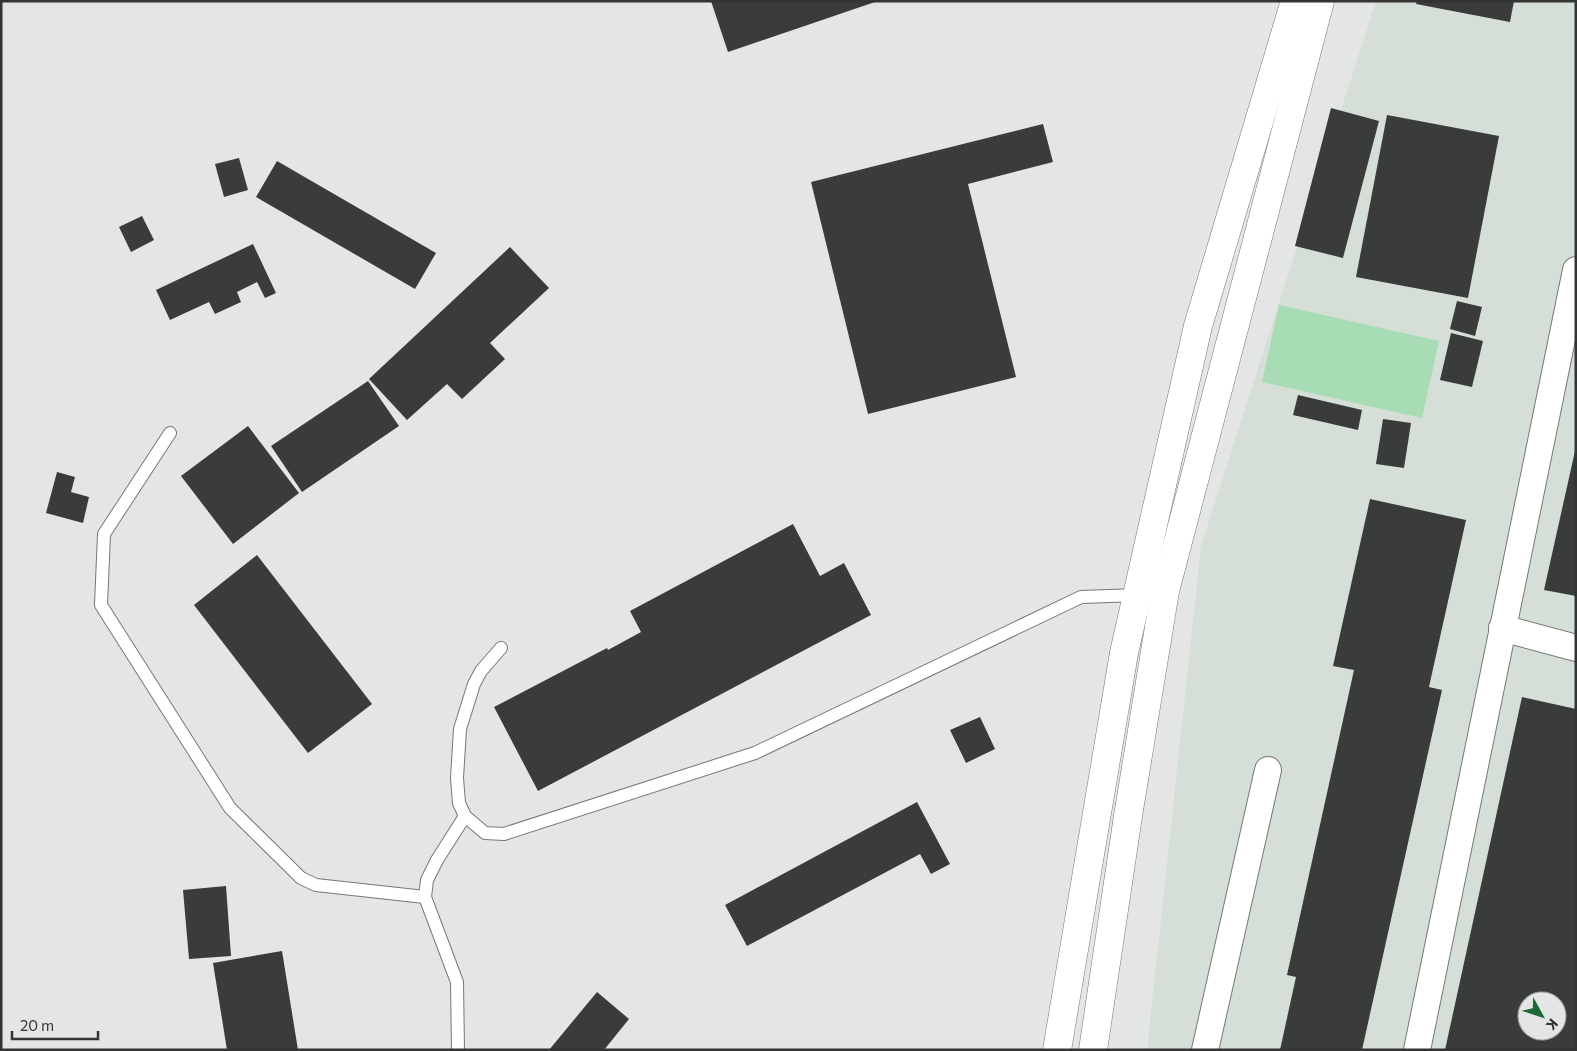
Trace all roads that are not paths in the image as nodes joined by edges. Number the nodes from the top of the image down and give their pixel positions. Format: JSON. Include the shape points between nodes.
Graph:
{"nodes":[{"id":1,"x":1294,"y":1,"type":"edge"},
{"id":2,"x":1320,"y":1,"type":"edge"},
{"id":3,"x":1576,"y":270,"type":"edge"},
{"id":4,"x":170,"y":433,"type":"dead end"},
{"id":5,"x":1138,"y":595,"type":"junction"},
{"id":6,"x":1502,"y":628,"type":"junction"},
{"id":7,"x":501,"y":648,"type":"dead end"},
{"id":8,"x":1576,"y":648,"type":"edge"},
{"id":9,"x":1268,"y":770,"type":"dead end"},
{"id":10,"x":465,"y":816,"type":"junction"},
{"id":11,"x":425,"y":897,"type":"junction"},
{"id":12,"x":458,"y":1050,"type":"edge"},
{"id":13,"x":1057,"y":1050,"type":"edge"},
{"id":14,"x":1093,"y":1050,"type":"edge"},
{"id":15,"x":1205,"y":1050,"type":"edge"},
{"id":16,"x":1417,"y":1050,"type":"edge"}],
"edges":[{"from":1,"to":5,"type":"street","via":[[1198,326]]},
{"from":2,"to":14,"type":"street","via":[[1165,591]]},
{"from":3,"to":6,"type":"street"},
{"from":4,"to":11,"type":"lane","via":[[104,534],[101,605],[230,808],[301,878],[316,885]]},
{"from":5,"to":10,"type":"lane","via":[[1081,597],[755,754],[504,834],[485,833]]},
{"from":5,"to":13,"type":"street","via":[[1124,653]]},
{"from":6,"to":8,"type":"street"},
{"from":6,"to":16,"type":"street"},
{"from":7,"to":10,"type":"lane","via":[[474,684],[460,730],[457,778],[459,803]]},
{"from":9,"to":15,"type":"street"},
{"from":10,"to":11,"type":"lane","via":[[436,860],[427,880]]},
{"from":11,"to":12,"type":"lane","via":[[457,982]]}]}
